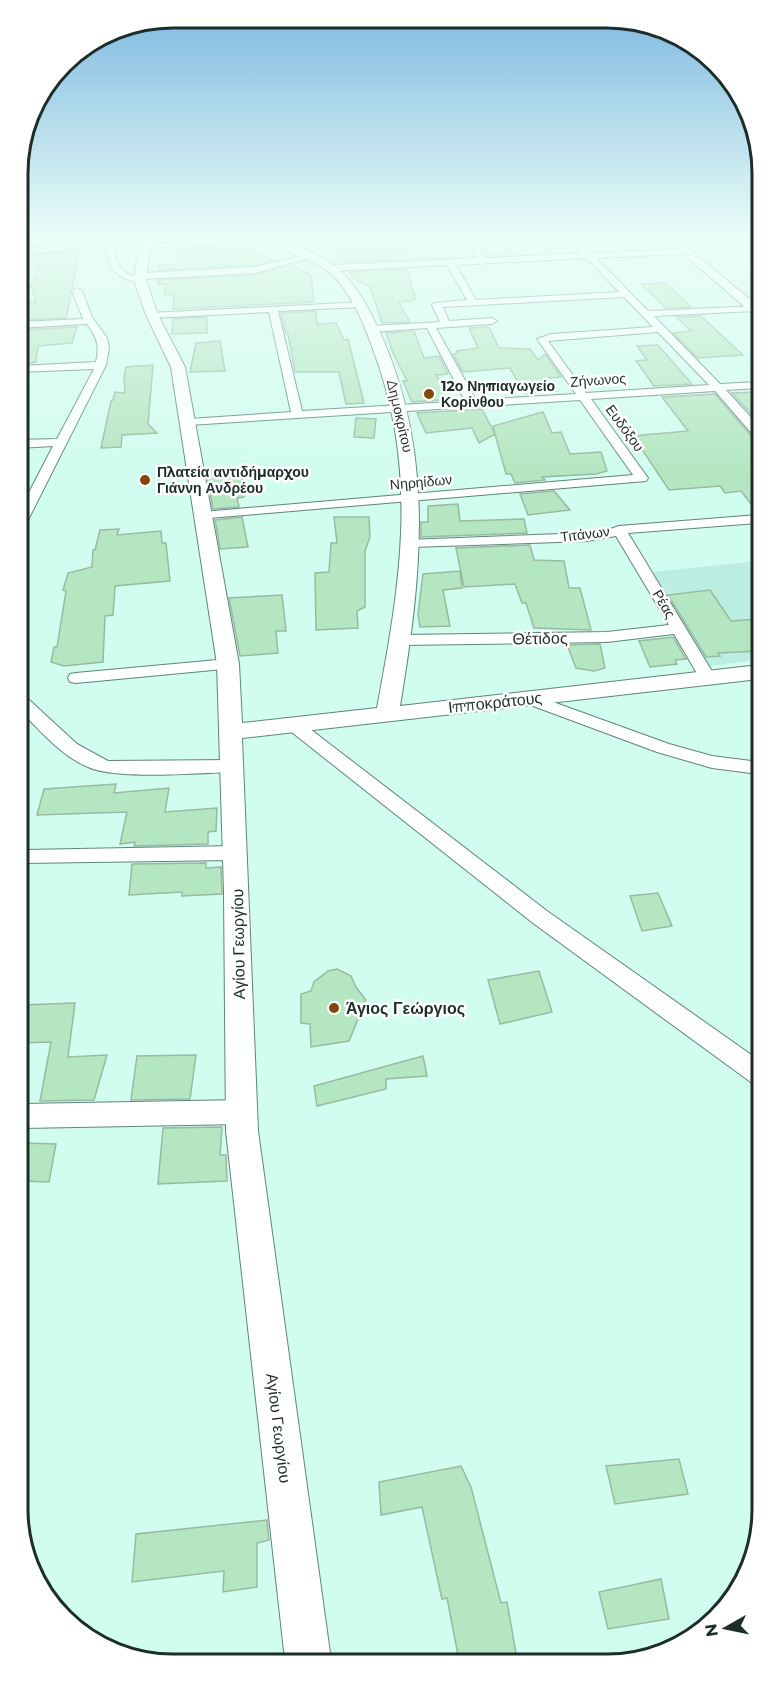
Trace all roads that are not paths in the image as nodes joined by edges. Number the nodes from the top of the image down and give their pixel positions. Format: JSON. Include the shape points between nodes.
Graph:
{"nodes":[{"id":1,"x":88,"y":317,"type":"edge"},
{"id":2,"x":153,"y":317,"type":"edge"},
{"id":3,"x":275,"y":317,"type":"edge"},
{"id":4,"x":367,"y":317,"type":"edge"},
{"id":5,"x":443,"y":317,"type":"edge"},
{"id":6,"x":650,"y":317,"type":"edge"},
{"id":7,"x":90,"y":321,"type":"junction"},
{"id":8,"x":492,"y":321,"type":"dead end"},
{"id":9,"x":29,"y":324,"type":"edge"},
{"id":10,"x":446,"y":324,"type":"junction"},
{"id":11,"x":430,"y":325,"type":"junction"},
{"id":12,"x":372,"y":328,"type":"junction"},
{"id":13,"x":662,"y":329,"type":"junction"},
{"id":14,"x":101,"y":365,"type":"junction"},
{"id":15,"x":29,"y":369,"type":"edge"},
{"id":16,"x":752,"y":385,"type":"edge"},
{"id":17,"x":717,"y":387,"type":"junction"},
{"id":18,"x":583,"y":396,"type":"junction"},
{"id":19,"x":472,"y":403,"type":"junction"},
{"id":20,"x":399,"y":408,"type":"junction"},
{"id":21,"x":297,"y":415,"type":"junction"},
{"id":22,"x":189,"y":422,"type":"junction"},
{"id":23,"x":752,"y":426,"type":"edge"},
{"id":24,"x":63,"y":442,"type":"junction"},
{"id":25,"x":29,"y":444,"type":"edge"},
{"id":26,"x":642,"y":478,"type":"joint"},
{"id":27,"x":412,"y":497,"type":"junction"},
{"id":28,"x":29,"y":506,"type":"edge"},
{"id":29,"x":202,"y":516,"type":"junction"},
{"id":30,"x":752,"y":519,"type":"edge"},
{"id":31,"x":619,"y":530,"type":"junction"},
{"id":32,"x":412,"y":543,"type":"junction"},
{"id":33,"x":679,"y":629,"type":"junction"},
{"id":34,"x":400,"y":640,"type":"junction"},
{"id":35,"x":228,"y":664,"type":"junction"},
{"id":36,"x":752,"y":673,"type":"edge"},
{"id":37,"x":76,"y":678,"type":"dead end"},
{"id":38,"x":708,"y":678,"type":"junction"},
{"id":39,"x":531,"y":699,"type":"junction"},
{"id":40,"x":29,"y":709,"type":"edge"},
{"id":41,"x":387,"y":714,"type":"junction"},
{"id":42,"x":295,"y":726,"type":"junction"},
{"id":43,"x":231,"y":732,"type":"junction"},
{"id":44,"x":232,"y":766,"type":"junction"},
{"id":45,"x":752,"y":767,"type":"edge"},
{"id":46,"x":235,"y":853,"type":"junction"},
{"id":47,"x":28,"y":857,"type":"edge"},
{"id":48,"x":751,"y":1069,"type":"edge"},
{"id":49,"x":242,"y":1112,"type":"junction"},
{"id":50,"x":28,"y":1116,"type":"edge"},
{"id":51,"x":307,"y":1654,"type":"edge"}],
"edges":[{"from":1,"to":7,"type":"street"},
{"from":2,"to":22,"type":"street","name":"Αγίου Γεωργίου","via":[[178,367]]},
{"from":3,"to":21,"type":"street"},
{"from":4,"to":12,"type":"street","name":"Δημοκρίτου"},
{"from":5,"to":10,"type":"street"},
{"from":6,"to":13,"type":"street"},
{"from":7,"to":9,"type":"street"},
{"from":7,"to":14,"type":"street","via":[[102,335],[105,349]]},
{"from":8,"to":10,"type":"street"},
{"from":10,"to":11,"type":"street"},
{"from":11,"to":12,"type":"street"},
{"from":11,"to":19,"type":"street"},
{"from":12,"to":20,"type":"street","name":"Δημοκρίτου","via":[[387,363]]},
{"from":13,"to":17,"type":"street"},
{"from":13,"to":18,"type":"street","name":"Ευδόξου","via":[[543,338]]},
{"from":14,"to":15,"type":"street"},
{"from":14,"to":24,"type":"street"},
{"from":16,"to":17,"type":"street","name":"Ζήνωνος"},
{"from":17,"to":18,"type":"street","name":"Ζήνωνος"},
{"from":17,"to":23,"type":"street"},
{"from":18,"to":19,"type":"street","name":"Ζήνωνος"},
{"from":18,"to":26,"type":"street","name":"Ευδόξου"},
{"from":19,"to":20,"type":"street","name":"Ζήνωνος"},
{"from":20,"to":21,"type":"street","name":"Ζήνωνος"},
{"from":20,"to":27,"type":"street","name":"Δημοκρίτου","via":[[409,452]]},
{"from":21,"to":22,"type":"street","name":"Ζήνωνος"},
{"from":22,"to":29,"type":"street","name":"Αγίου Γεωργίου"},
{"from":24,"to":25,"type":"street"},
{"from":24,"to":28,"type":"street"},
{"from":26,"to":27,"type":"street","name":"Νηρηίδων"},
{"from":27,"to":29,"type":"street","name":"Νηρηίδων"},
{"from":27,"to":32,"type":"street","name":"Δημοκρίτου"},
{"from":29,"to":35,"type":"street","name":"Αγίου Γεωργίου"},
{"from":30,"to":31,"type":"street","name":"Τιτάνων"},
{"from":31,"to":32,"type":"street","name":"Τιτάνων","via":[[586,537]]},
{"from":31,"to":33,"type":"street","name":"Ρέας"},
{"from":32,"to":34,"type":"street","name":"Δημοκρίτου"},
{"from":33,"to":34,"type":"street","name":"Θέτιδος","via":[[607,637]]},
{"from":33,"to":38,"type":"street","name":"Ρέας"},
{"from":34,"to":41,"type":"street","name":"Δημοκρίτου"},
{"from":35,"to":37,"type":"street"},
{"from":35,"to":43,"type":"street","name":"Αγίου Γεωργίου"},
{"from":36,"to":38,"type":"street","name":"Ιπποκράτους"},
{"from":38,"to":39,"type":"street","name":"Ιπποκράτους"},
{"from":39,"to":41,"type":"street","name":"Ιπποκράτους"},
{"from":39,"to":45,"type":"street","via":[[663,748],[712,762]]},
{"from":40,"to":44,"type":"street","via":[[96,765]]},
{"from":41,"to":42,"type":"street","name":"Ιπποκράτους"},
{"from":42,"to":43,"type":"street","name":"Ιπποκράτους"},
{"from":42,"to":48,"type":"street","via":[[540,917]]},
{"from":43,"to":44,"type":"street","name":"Αγίου Γεωργίου"},
{"from":44,"to":46,"type":"street","name":"Αγίου Γεωργίου"},
{"from":46,"to":47,"type":"street"},
{"from":46,"to":49,"type":"street","name":"Αγίου Γεωργίου"},
{"from":49,"to":50,"type":"street"},
{"from":49,"to":51,"type":"street","name":"Αγίου Γεωργίου"}]}
